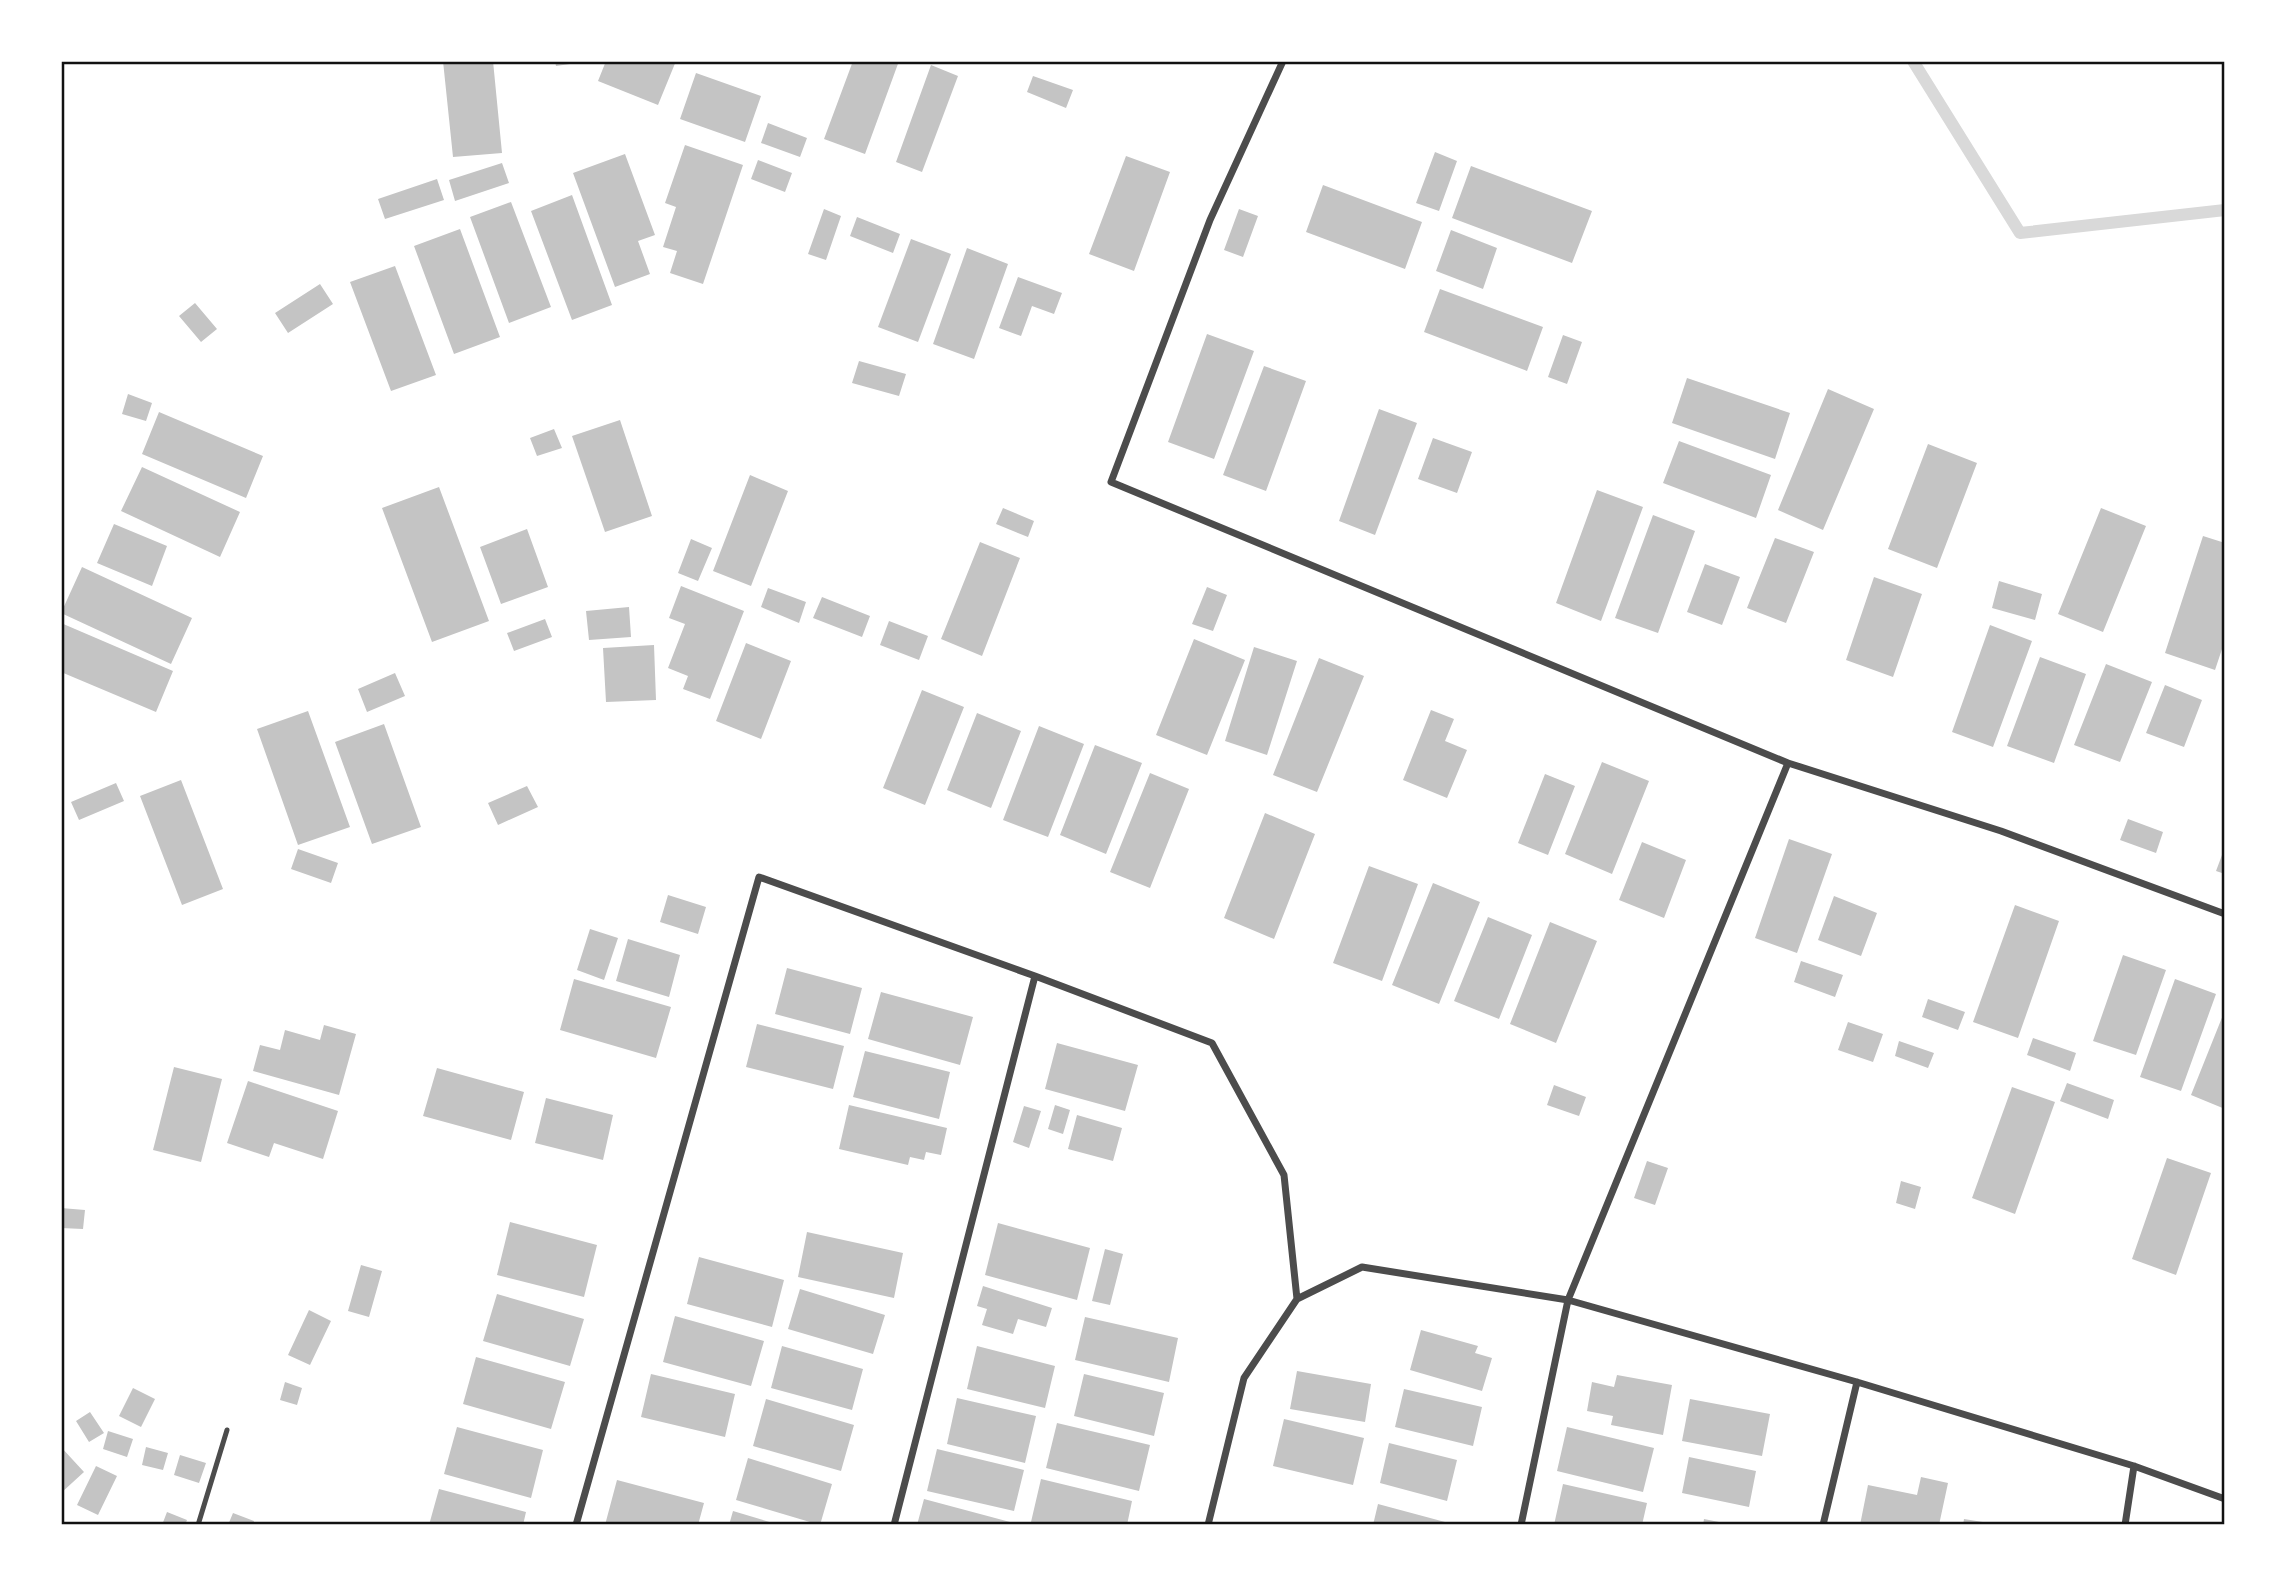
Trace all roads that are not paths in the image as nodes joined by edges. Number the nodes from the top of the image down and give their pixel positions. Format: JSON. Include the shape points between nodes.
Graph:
{"nodes":[{"id":1,"x":1283,"y":61,"type":"edge"},
{"id":2,"x":1788,"y":763,"type":"junction"},
{"id":3,"x":2225,"y":914,"type":"edge"},
{"id":4,"x":1035,"y":976,"type":"junction"},
{"id":5,"x":1297,"y":1299,"type":"junction"},
{"id":6,"x":1568,"y":1300,"type":"junction"},
{"id":7,"x":1857,"y":1382,"type":"junction"},
{"id":8,"x":228,"y":1430,"type":"dead end"},
{"id":9,"x":2134,"y":1466,"type":"junction"},
{"id":10,"x":2225,"y":1499,"type":"edge"},
{"id":11,"x":198,"y":1525,"type":"edge"},
{"id":12,"x":576,"y":1525,"type":"edge"},
{"id":13,"x":894,"y":1525,"type":"edge"},
{"id":14,"x":1208,"y":1525,"type":"edge"},
{"id":15,"x":1521,"y":1525,"type":"edge"},
{"id":16,"x":1823,"y":1525,"type":"edge"},
{"id":17,"x":2125,"y":1525,"type":"edge"}],
"edges":[{"from":1,"to":2,"type":"street","via":[[1210,220],[1111,482]]},
{"from":2,"to":3,"type":"street","via":[[2001,831]]},
{"from":2,"to":6,"type":"street"},
{"from":4,"to":5,"type":"street","via":[[1212,1043],[1284,1175]]},
{"from":4,"to":12,"type":"street","via":[[759,877]]},
{"from":4,"to":13,"type":"street"},
{"from":5,"to":6,"type":"street","via":[[1362,1267]]},
{"from":5,"to":14,"type":"street","via":[[1244,1378]]},
{"from":6,"to":7,"type":"street"},
{"from":6,"to":15,"type":"street"},
{"from":7,"to":9,"type":"street"},
{"from":7,"to":16,"type":"street"},
{"from":8,"to":11,"type":"lane"},
{"from":9,"to":10,"type":"street"},
{"from":9,"to":17,"type":"street"}]}
